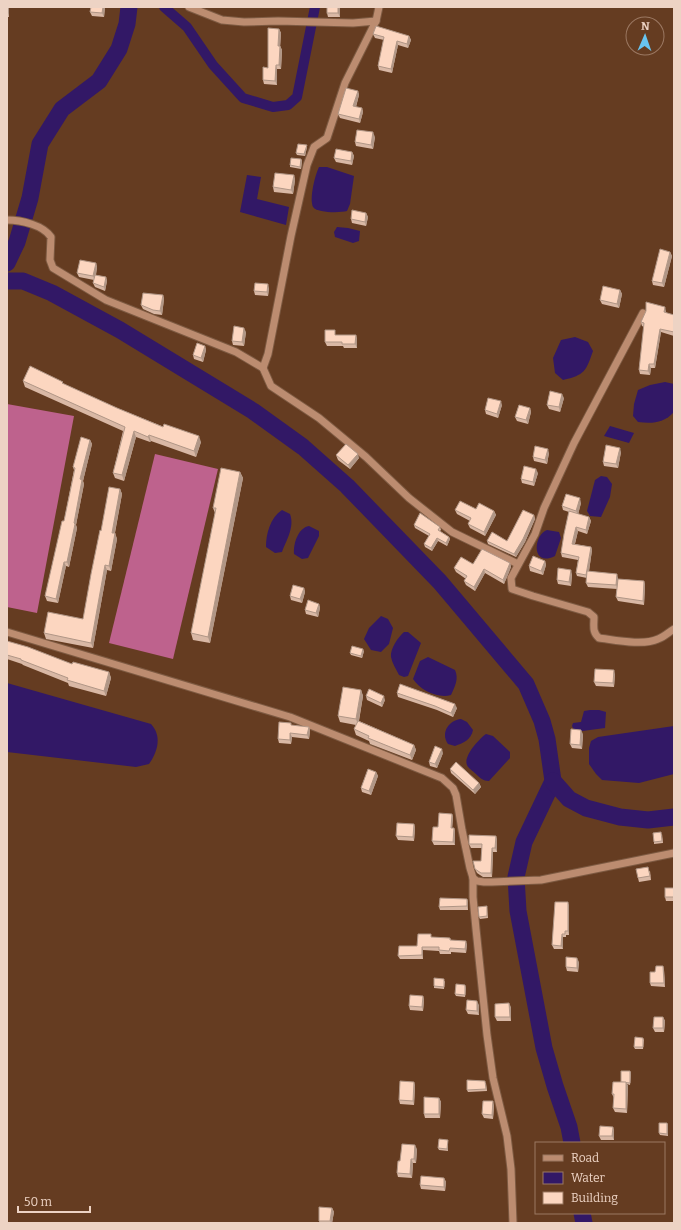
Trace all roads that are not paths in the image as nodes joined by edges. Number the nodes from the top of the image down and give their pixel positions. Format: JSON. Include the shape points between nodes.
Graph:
{"nodes":[{"id":1,"x":189,"y":7,"type":"edge"},
{"id":2,"x":379,"y":7,"type":"edge"},
{"id":3,"x":376,"y":21,"type":"junction"},
{"id":4,"x":7,"y":220,"type":"edge"},
{"id":5,"x":643,"y":313,"type":"edge"},
{"id":6,"x":262,"y":368,"type":"junction"},
{"id":7,"x":518,"y":564,"type":"junction"},
{"id":8,"x":674,"y":629,"type":"edge"},
{"id":9,"x":7,"y":632,"type":"edge"},
{"id":10,"x":674,"y":853,"type":"edge"},
{"id":11,"x":474,"y":878,"type":"junction"},
{"id":12,"x":513,"y":1223,"type":"edge"}],
"edges":[{"from":1,"to":3,"type":"street","via":[[222,20],[244,22]]},
{"from":2,"to":3,"type":"street"},
{"from":3,"to":6,"type":"street","via":[[345,83],[327,138],[314,146],[307,165],[268,354]]},
{"from":4,"to":6,"type":"street","via":[[32,225],[48,233],[52,237],[50,260],[53,268],[106,300],[236,352]]},
{"from":5,"to":7,"type":"street","via":[[574,443],[535,534]]},
{"from":6,"to":7,"type":"street","via":[[271,386],[320,418],[409,498],[452,532]]},
{"from":7,"to":8,"type":"street","via":[[511,578],[512,589],[588,612],[594,617],[593,630],[599,638],[652,641]]},
{"from":9,"to":11,"type":"street","via":[[290,717],[442,778],[453,788],[456,795]]},
{"from":10,"to":11,"type":"street","via":[[541,880],[484,882]]},
{"from":11,"to":12,"type":"street","via":[[473,897],[487,1035],[493,1078],[507,1136]]}]}
